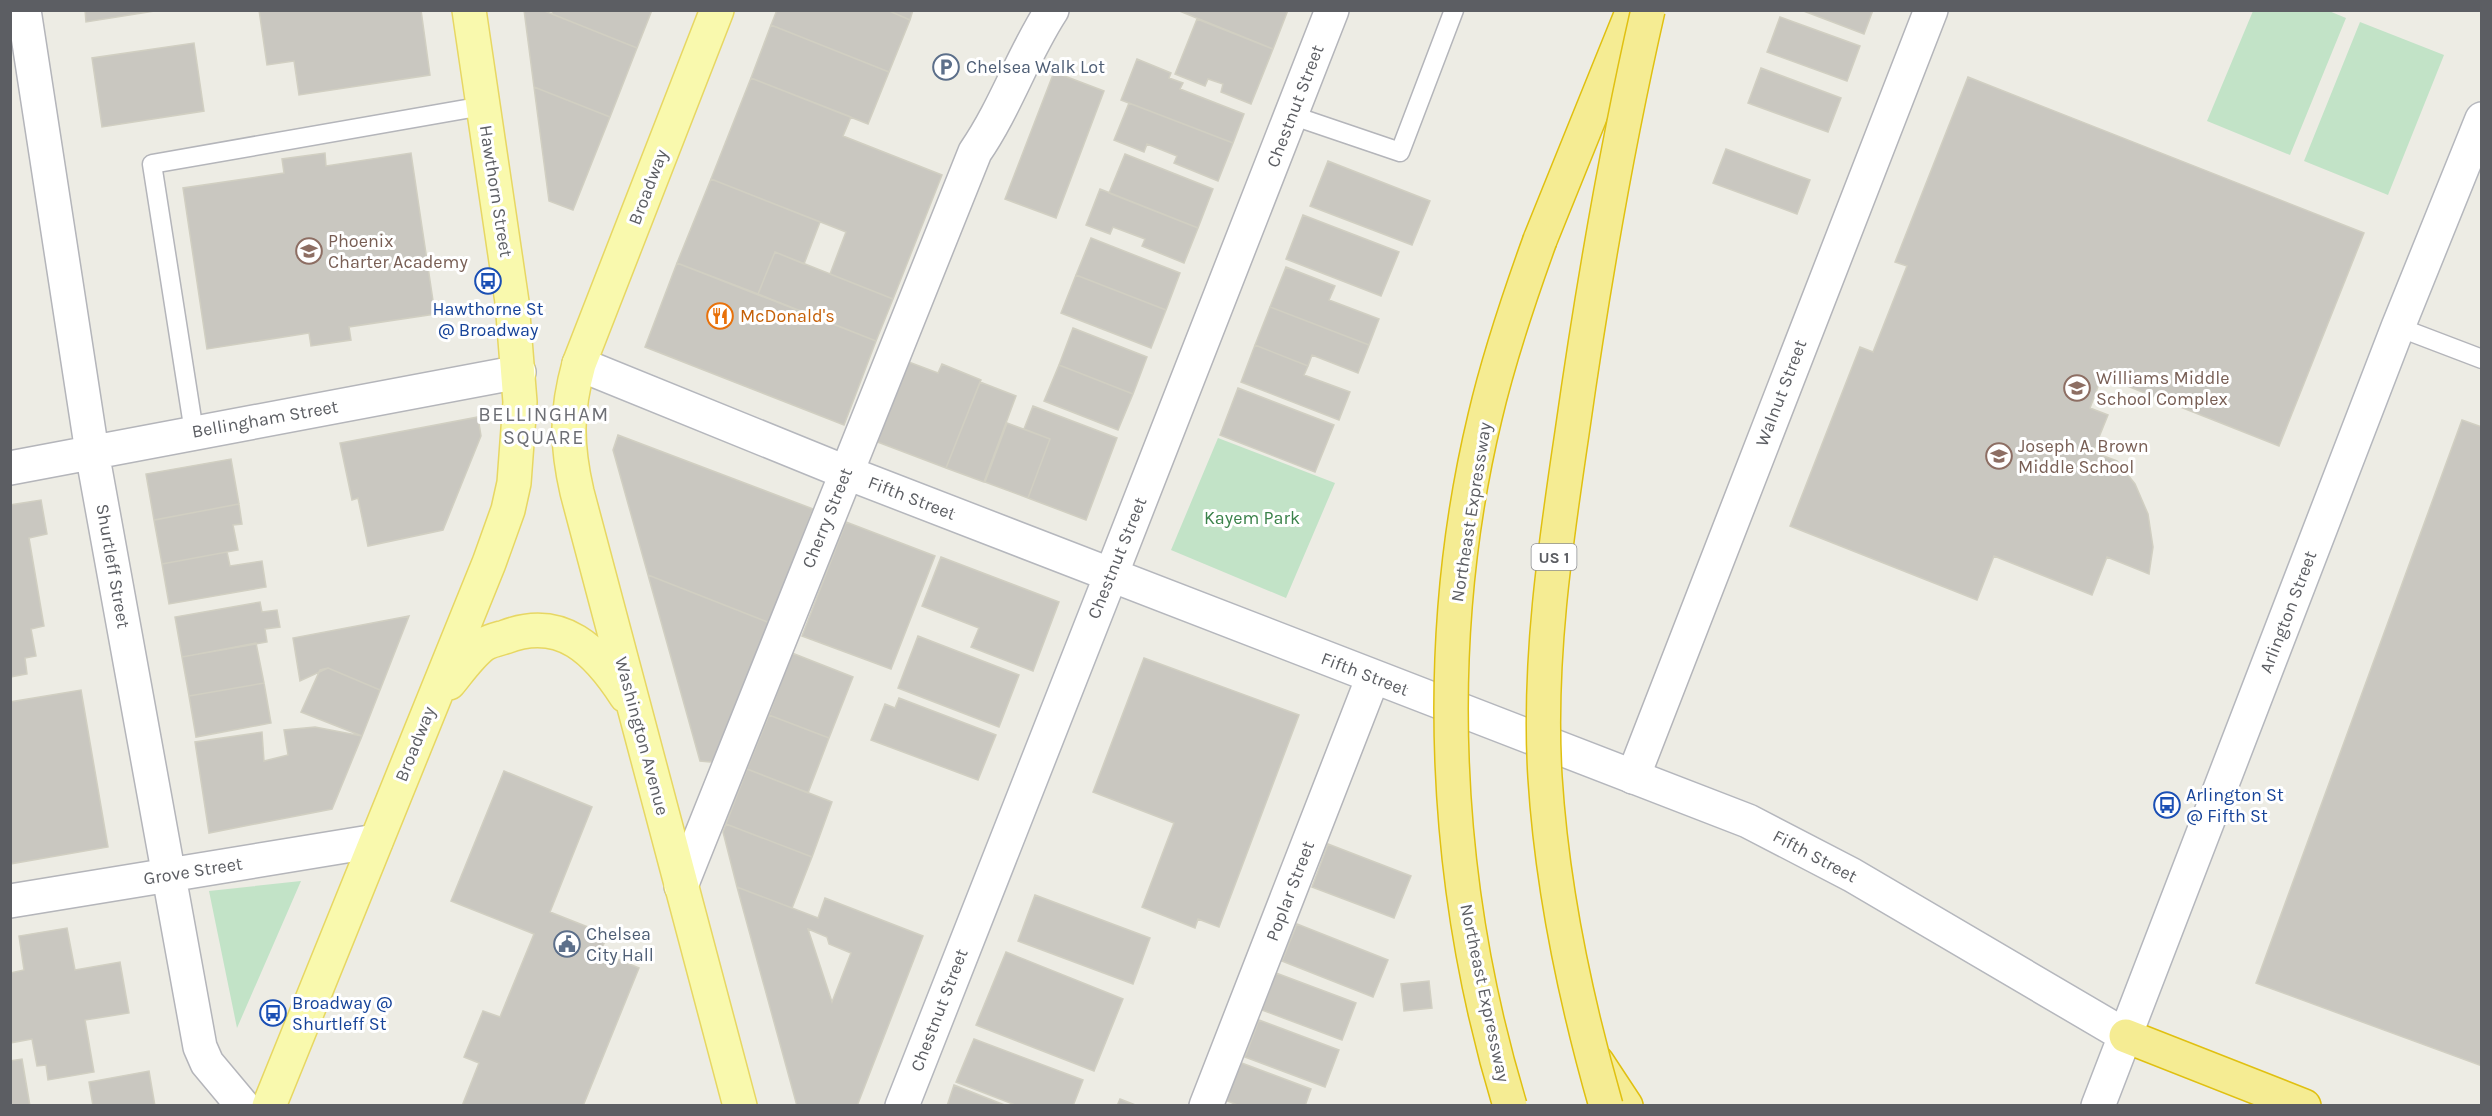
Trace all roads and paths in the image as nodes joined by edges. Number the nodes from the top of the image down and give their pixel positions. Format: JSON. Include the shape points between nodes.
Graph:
{"nodes":[{"id":1,"x":24,"y":10,"type":"edge"},
{"id":2,"x":469,"y":10,"type":"edge"},
{"id":3,"x":717,"y":10,"type":"edge"},
{"id":4,"x":1052,"y":10,"type":"edge"},
{"id":5,"x":1332,"y":10,"type":"edge"},
{"id":6,"x":1454,"y":10,"type":"edge"},
{"id":7,"x":1634,"y":10,"type":"edge"},
{"id":8,"x":1648,"y":10,"type":"edge"},
{"id":9,"x":1931,"y":10,"type":"edge"},
{"id":10,"x":483,"y":106,"type":"junction"},
{"id":11,"x":1291,"y":115,"type":"junction"},
{"id":12,"x":2481,"y":119,"type":"edge"},
{"id":13,"x":2398,"y":327,"type":"junction"},
{"id":14,"x":2481,"y":359,"type":"edge"},
{"id":15,"x":579,"y":364,"type":"junction"},
{"id":16,"x":519,"y":372,"type":"junction"},
{"id":17,"x":194,"y":432,"type":"junction"},
{"id":18,"x":92,"y":452,"type":"junction"},
{"id":19,"x":10,"y":468,"type":"edge"},
{"id":20,"x":845,"y":472,"type":"junction"},
{"id":21,"x":1111,"y":575,"type":"junction"},
{"id":22,"x":1373,"y":677,"type":"junction"},
{"id":23,"x":635,"y":710,"type":"junction"},
{"id":24,"x":427,"y":715,"type":"junction"},
{"id":25,"x":1634,"y":777,"type":"junction"},
{"id":26,"x":376,"y":841,"type":"junction"},
{"id":27,"x":168,"y":875,"type":"junction"},
{"id":28,"x":681,"y":886,"type":"junction"},
{"id":29,"x":10,"y":902,"type":"edge"},
{"id":30,"x":2126,"y":1036,"type":"junction"},
{"id":31,"x":1591,"y":1053,"type":"junction"},
{"id":32,"x":243,"y":1106,"type":"edge"},
{"id":33,"x":269,"y":1106,"type":"edge"},
{"id":34,"x":740,"y":1106,"type":"edge"},
{"id":35,"x":902,"y":1106,"type":"edge"},
{"id":36,"x":1206,"y":1106,"type":"edge"},
{"id":37,"x":1510,"y":1106,"type":"edge"},
{"id":38,"x":1605,"y":1106,"type":"edge"},
{"id":39,"x":1626,"y":1106,"type":"edge"},
{"id":40,"x":2098,"y":1106,"type":"edge"},
{"id":41,"x":2304,"y":1106,"type":"edge"}],
"edges":[{"from":1,"to":18,"type":"street","name":"Shurtleff Street"},
{"from":2,"to":10,"type":"main road","name":"Hawthorn Street"},
{"from":3,"to":15,"type":"main road","name":"Broadway"},
{"from":4,"to":20,"type":"street","name":"Cherry Street","via":[[996,121],[975,152]]},
{"from":5,"to":11,"type":"street","name":"Chestnut Street"},
{"from":6,"to":11,"type":"lane","via":[[1400,152]]},
{"from":7,"to":37,"type":"highway","name":"Northeast Expressway","bridge":true,"via":[[1567,168],[1507,334],[1478,453],[1460,567],[1452,717],[1456,824],[1476,968]]},
{"from":8,"to":31,"type":"highway","number":"US 1","bridge":true,"via":[[1584,354],[1547,634],[1544,741],[1551,839],[1566,938]]},
{"from":9,"to":25,"type":"street","name":"Walnut Street"},
{"from":10,"to":16,"type":"main road","name":"Hawthorn Street"},
{"from":10,"to":17,"type":"lane","via":[[153,164]]},
{"from":11,"to":21,"type":"street","name":"Chestnut Street"},
{"from":12,"to":13,"type":"street","name":"Arlington Street"},
{"from":13,"to":14,"type":"lane"},
{"from":13,"to":30,"type":"street","name":"Arlington Street"},
{"from":15,"to":20,"type":"street","name":"Fifth Street"},
{"from":15,"to":23,"type":"main road","name":"Washington Avenue","via":[[568,415],[571,466]]},
{"from":16,"to":17,"type":"street","name":"Bellingham Street"},
{"from":16,"to":24,"type":"main road","name":"Broadway","via":[[518,455],[508,510]]},
{"from":17,"to":18,"type":"street","name":"Bellingham Street"},
{"from":18,"to":19,"type":"street","name":"Bellingham Street"},
{"from":18,"to":27,"type":"street","name":"Shurtleff Street"},
{"from":20,"to":21,"type":"street","name":"Fifth Street"},
{"from":20,"to":28,"type":"street","name":"Cherry Street"},
{"from":21,"to":22,"type":"street","name":"Fifth Street"},
{"from":21,"to":35,"type":"street","name":"Chestnut Street"},
{"from":22,"to":25,"type":"street","name":"Fifth Street"},
{"from":22,"to":36,"type":"street","name":"Poplar Street"},
{"from":23,"to":24,"type":"main road","via":[[607,669],[589,651],[555,631],[536,628],[484,645],[446,686]]},
{"from":23,"to":28,"type":"main road","name":"Washington Avenue"},
{"from":24,"to":26,"type":"main road","name":"Broadway"},
{"from":25,"to":30,"type":"street","name":"Fifth Street","via":[[1748,821],[1819,856]]},
{"from":26,"to":27,"type":"street","name":"Grove Street"},
{"from":26,"to":33,"type":"main road","name":"Broadway"},
{"from":27,"to":29,"type":"street","name":"Grove Street"},
{"from":27,"to":32,"type":"street","name":"Shurtleff Street","via":[[200,1047],[207,1063]]},
{"from":28,"to":34,"type":"main road","name":"Washington Avenue"},
{"from":30,"to":40,"type":"street","name":"Arlington Street"},
{"from":30,"to":41,"type":"highway"},
{"from":31,"to":38,"type":"highway","number":"US 1","bridge":true},
{"from":31,"to":39,"type":"highway","bridge":true}]}
